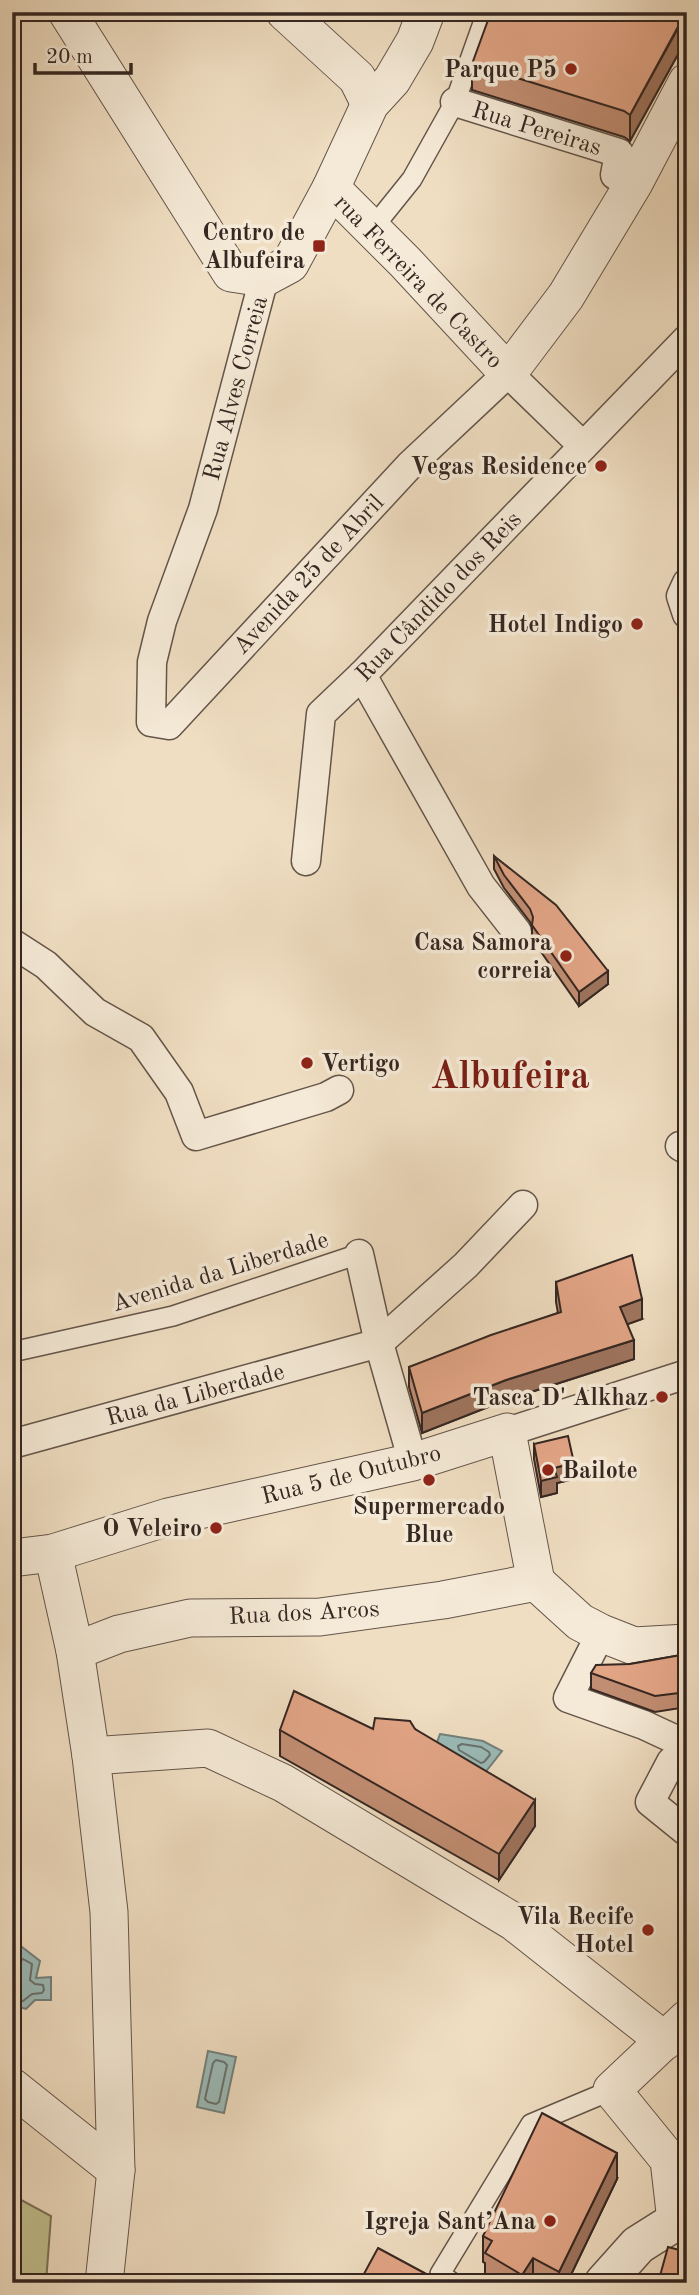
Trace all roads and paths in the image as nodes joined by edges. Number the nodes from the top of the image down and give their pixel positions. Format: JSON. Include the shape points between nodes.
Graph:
{"nodes":[{"id":1,"x":67,"y":12,"type":"edge"},
{"id":2,"x":285,"y":12,"type":"edge"},
{"id":3,"x":426,"y":12,"type":"edge"},
{"id":4,"x":486,"y":12,"type":"edge"},
{"id":5,"x":687,"y":82,"type":"edge"},
{"id":6,"x":455,"y":102,"type":"junction"},
{"id":7,"x":370,"y":104,"type":"junction"},
{"id":8,"x":634,"y":183,"type":"junction"},
{"id":9,"x":331,"y":188,"type":"junction"},
{"id":10,"x":372,"y":230,"type":"junction"},
{"id":11,"x":264,"y":278,"type":"junction"},
{"id":12,"x":687,"y":339,"type":"edge"},
{"id":13,"x":508,"y":373,"type":"junction"},
{"id":14,"x":583,"y":446,"type":"junction"},
{"id":15,"x":687,"y":583,"type":"edge"},
{"id":16,"x":687,"y":614,"type":"edge"},
{"id":17,"x":362,"y":675,"type":"junction"},
{"id":18,"x":160,"y":724,"type":"joint"},
{"id":19,"x":306,"y":862,"type":"dead end"},
{"id":20,"x":517,"y":932,"type":"dead end"},
{"id":21,"x":12,"y":943,"type":"edge"},
{"id":22,"x":339,"y":1090,"type":"dead end"},
{"id":23,"x":523,"y":1205,"type":"dead end"},
{"id":24,"x":359,"y":1254,"type":"joint"},
{"id":25,"x":379,"y":1343,"type":"junction"},
{"id":26,"x":12,"y":1352,"type":"edge"},
{"id":27,"x":687,"y":1374,"type":"edge"},
{"id":28,"x":507,"y":1432,"type":"junction"},
{"id":29,"x":12,"y":1444,"type":"edge"},
{"id":30,"x":413,"y":1462,"type":"junction"},
{"id":31,"x":53,"y":1553,"type":"junction"},
{"id":32,"x":12,"y":1558,"type":"edge"},
{"id":33,"x":536,"y":1582,"type":"junction"},
{"id":34,"x":601,"y":1633,"type":"junction"},
{"id":35,"x":687,"y":1643,"type":"edge"},
{"id":36,"x":75,"y":1651,"type":"junction"},
{"id":37,"x":687,"y":1746,"type":"edge"},
{"id":38,"x":90,"y":1756,"type":"junction"},
{"id":39,"x":687,"y":1832,"type":"edge"},
{"id":40,"x":676,"y":2030,"type":"edge"},
{"id":41,"x":12,"y":2087,"type":"edge"},
{"id":42,"x":612,"y":2090,"type":"junction"},
{"id":43,"x":116,"y":2170,"type":"junction"},
{"id":44,"x":681,"y":2223,"type":"edge"},
{"id":45,"x":104,"y":2283,"type":"edge"},
{"id":46,"x":453,"y":2283,"type":"edge"},
{"id":47,"x":604,"y":2283,"type":"edge"}],
"edges":[{"from":1,"to":11,"type":"street","via":[[231,273]]},
{"from":2,"to":7,"type":"street","via":[[357,78]]},
{"from":3,"to":7,"type":"street","name":"Rua Alves Correia","via":[[392,80]]},
{"from":4,"to":6,"type":"lane"},
{"from":5,"to":8,"type":"street","name":"Avenida 25 de Abril"},
{"from":6,"to":8,"type":"street","name":"Rua Pereiras","via":[[619,153],[615,175]]},
{"from":6,"to":10,"type":"lane","via":[[412,179]]},
{"from":7,"to":9,"type":"street","name":"Rua Alves Correia"},
{"from":8,"to":13,"type":"street","name":"Avenida 25 de Abril","via":[[566,296]]},
{"from":9,"to":10,"type":"street","name":"rua Ferreira de Castro"},
{"from":9,"to":11,"type":"street","name":"Rua Alves Correia","via":[[290,264]]},
{"from":10,"to":13,"type":"street","name":"rua Ferreira de Castro"},
{"from":11,"to":18,"type":"street","name":"Rua Alves Correia","via":[[202,509],[159,631],[152,662]]},
{"from":12,"to":14,"type":"street","name":"Rua Cândido dos Reis"},
{"from":13,"to":14,"type":"street"},
{"from":13,"to":18,"type":"street","name":"Avenida 25 de Abril","via":[[410,465]]},
{"from":14,"to":17,"type":"street","name":"Rua Cândido dos Reis"},
{"from":15,"to":16,"type":"street","via":[[681,596]]},
{"from":17,"to":19,"type":"street","name":"Rua Cândido dos Reis","via":[[321,714]]},
{"from":17,"to":20,"type":"street","via":[[481,886]]},
{"from":21,"to":22,"type":"street","via":[[46,965],[95,1012],[141,1038],[179,1092],[196,1136]]},
{"from":23,"to":25,"type":"street","via":[[466,1265]]},
{"from":24,"to":25,"type":"street"},
{"from":24,"to":26,"type":"lane","name":"Avenida da Liberdade","via":[[173,1316]]},
{"from":25,"to":29,"type":"street","name":"Rua da Liberdade"},
{"from":25,"to":30,"type":"street"},
{"from":27,"to":28,"type":"street","name":"Rua 5 de Outubro"},
{"from":28,"to":30,"type":"street","name":"Rua 5 de Outubro"},
{"from":28,"to":33,"type":"street"},
{"from":30,"to":31,"type":"street","name":"Rua 5 de Outubro","via":[[168,1517]]},
{"from":31,"to":32,"type":"street","name":"Rua 5 de Outubro"},
{"from":31,"to":36,"type":"street"},
{"from":33,"to":34,"type":"street","via":[[580,1622]]},
{"from":33,"to":36,"type":"street","name":"Rua dos Arcos","via":[[320,1617],[190,1618],[118,1634]]},
{"from":34,"to":35,"type":"street","via":[[634,1646]]},
{"from":34,"to":37,"type":"street","via":[[568,1698]]},
{"from":36,"to":38,"type":"street"},
{"from":37,"to":39,"type":"street","via":[[671,1762],[650,1802]]},
{"from":38,"to":40,"type":"street","via":[[208,1748],[283,1783],[514,1922]]},
{"from":38,"to":43,"type":"street","via":[[109,1912]]},
{"from":40,"to":42,"type":"street"},
{"from":41,"to":43,"type":"street"},
{"from":42,"to":44,"type":"street","via":[[669,2160]]},
{"from":42,"to":46,"type":"lane","via":[[531,2124],[440,2274]]},
{"from":43,"to":45,"type":"street"},
{"from":44,"to":47,"type":"street","via":[[638,2245]]}]}
